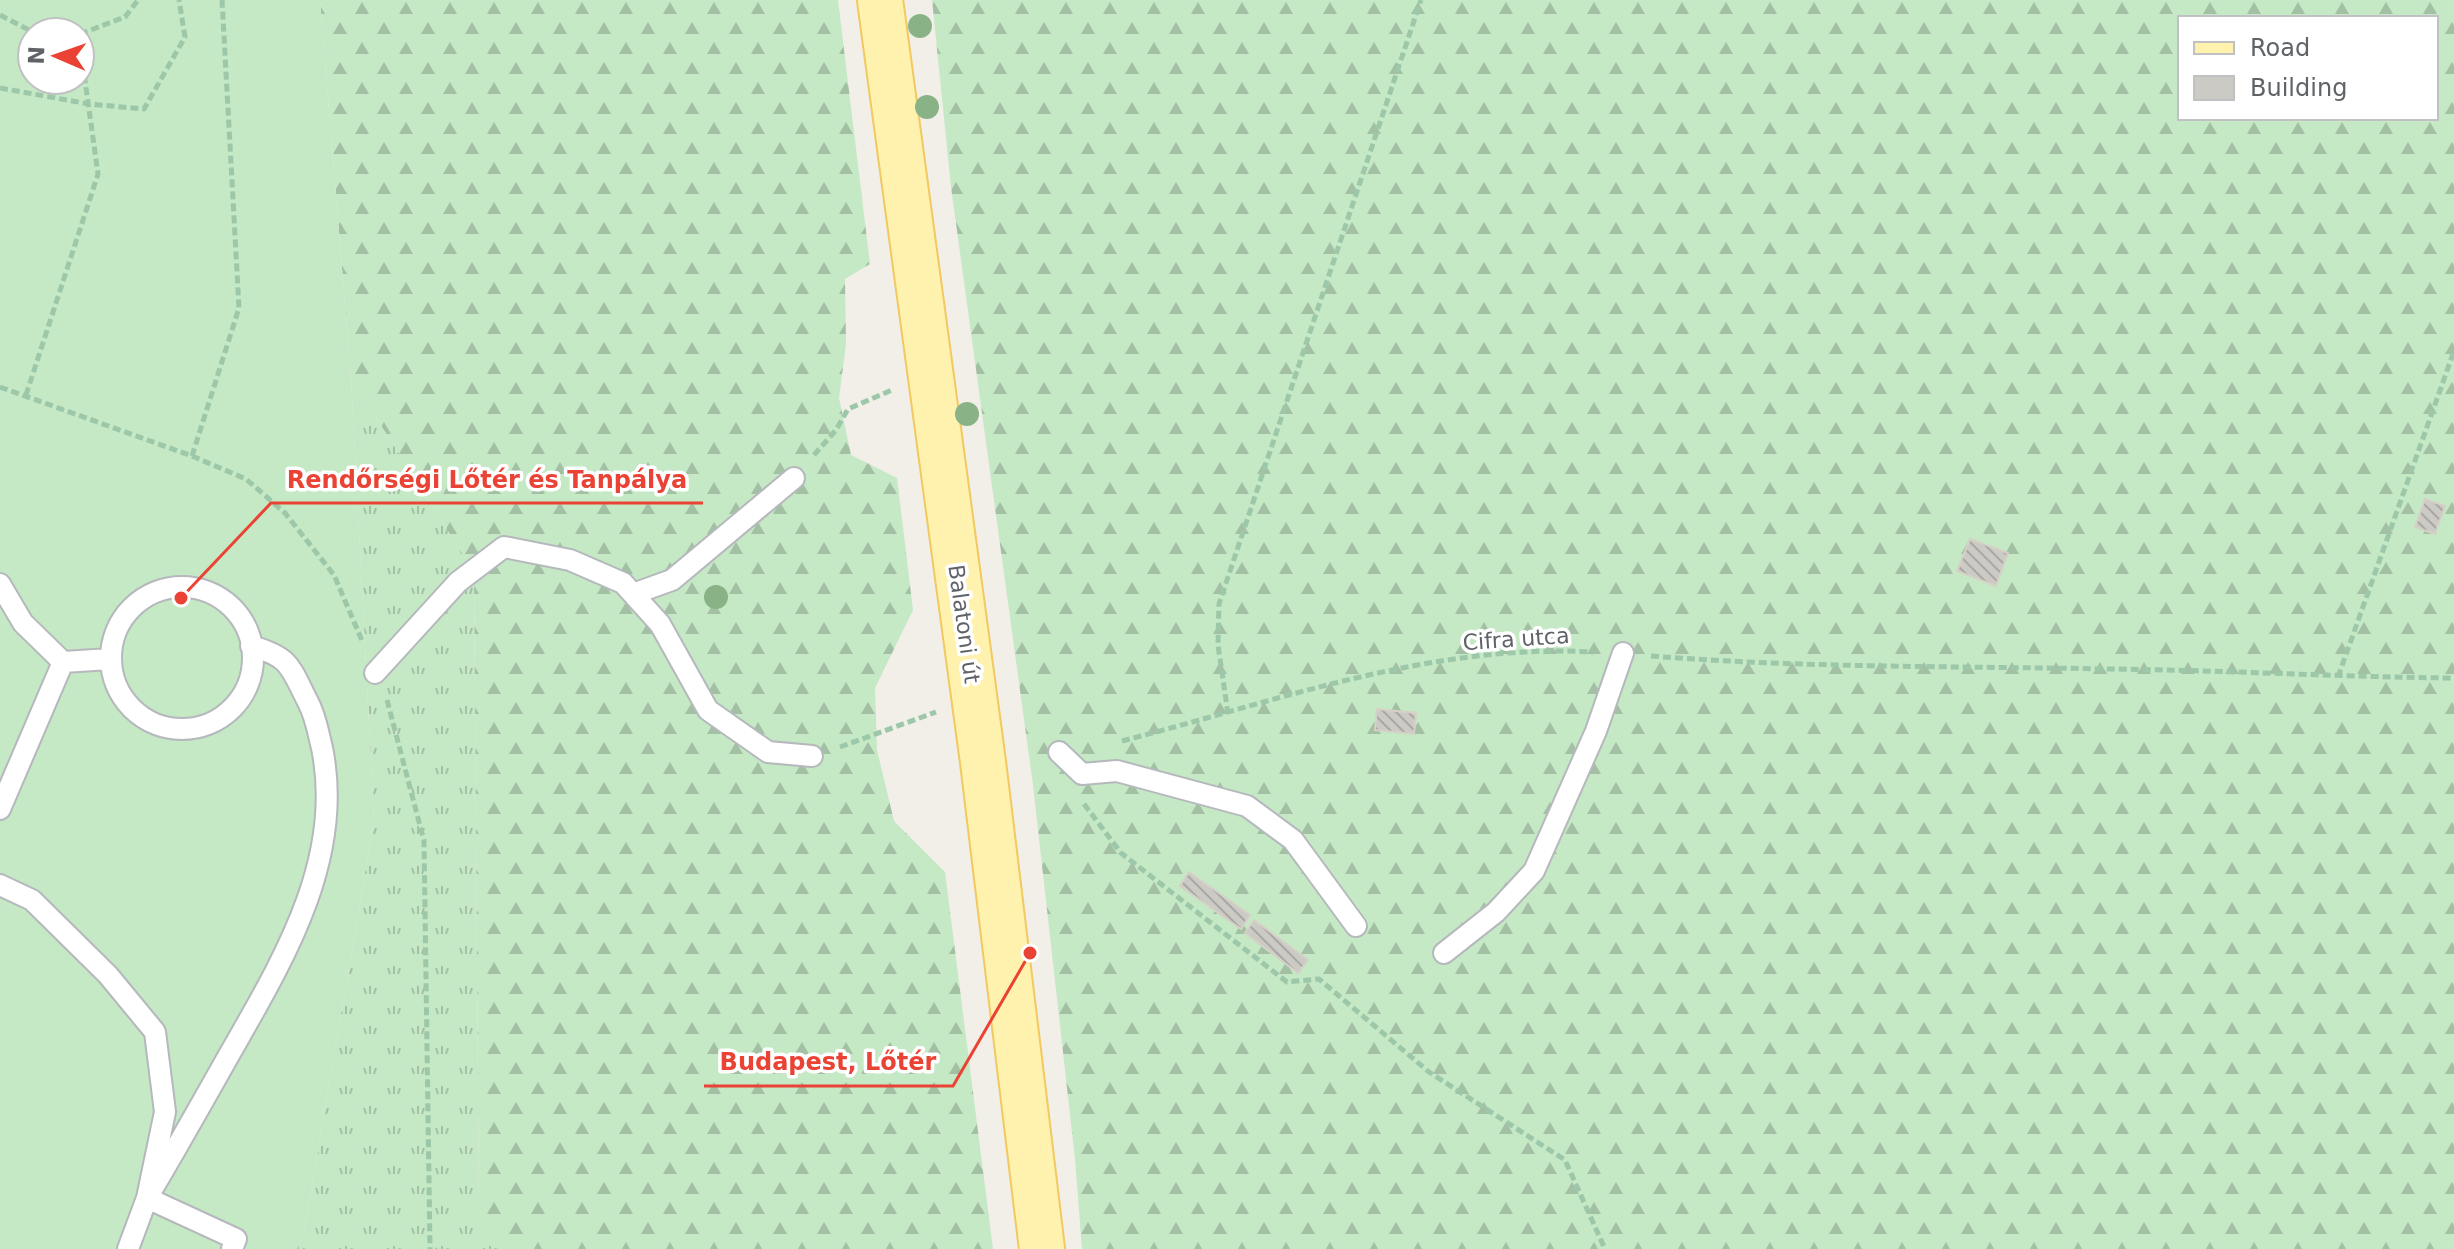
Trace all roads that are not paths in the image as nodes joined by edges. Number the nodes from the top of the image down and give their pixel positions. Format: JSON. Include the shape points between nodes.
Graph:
{"nodes":[{"id":1,"x":880,"y":0,"type":"edge"},
{"id":2,"x":794,"y":478,"type":"road end"},
{"id":3,"x":0,"y":584,"type":"edge"},
{"id":4,"x":633,"y":594,"type":"junction"},
{"id":5,"x":251,"y":646,"type":"junction"},
{"id":6,"x":1623,"y":653,"type":"road end"},
{"id":7,"x":110,"y":659,"type":"junction"},
{"id":8,"x":63,"y":662,"type":"junction"},
{"id":9,"x":375,"y":673,"type":"dead end"},
{"id":10,"x":1059,"y":752,"type":"dead end"},
{"id":11,"x":812,"y":756,"type":"road end"},
{"id":12,"x":0,"y":809,"type":"edge"},
{"id":13,"x":0,"y":885,"type":"edge"},
{"id":14,"x":1356,"y":926,"type":"dead end"},
{"id":15,"x":1444,"y":953,"type":"dead end"},
{"id":16,"x":147,"y":1198,"type":"junction"},
{"id":17,"x":128,"y":1249,"type":"edge"},
{"id":18,"x":232,"y":1249,"type":"edge"},
{"id":19,"x":1042,"y":1249,"type":"edge"}],
"edges":[{"from":1,"to":19,"type":"main road","name":"Balatoni út"},
{"from":2,"to":4,"type":"lane","via":[[672,580]]},
{"from":3,"to":8,"type":"lane","via":[[23,623]]},
{"from":4,"to":9,"type":"lane","via":[[623,583],[570,560],[504,547],[458,582]]},
{"from":4,"to":11,"type":"lane","via":[[660,624],[708,710],[768,752]]},
{"from":5,"to":7,"type":"lane","via":[[247,626],[226,601],[197,587],[165,588],[136,602],[117,628]]},
{"from":5,"to":7,"type":"lane","via":[[248,689],[228,714],[199,728],[167,729],[138,715],[118,690]]},
{"from":5,"to":16,"type":"lane","via":[[278,653],[315,714],[327,775],[325,829],[302,916]]},
{"from":6,"to":15,"type":"lane","via":[[1596,731],[1534,871],[1496,912]]},
{"from":7,"to":8,"type":"lane"},
{"from":8,"to":12,"type":"lane"},
{"from":10,"to":14,"type":"lane","via":[[1082,774],[1117,771],[1247,806],[1293,840]]},
{"from":13,"to":16,"type":"lane","via":[[32,900],[108,975],[155,1032],[165,1112]]},
{"from":16,"to":17,"type":"lane"},
{"from":16,"to":18,"type":"lane","via":[[236,1239]]}]}
